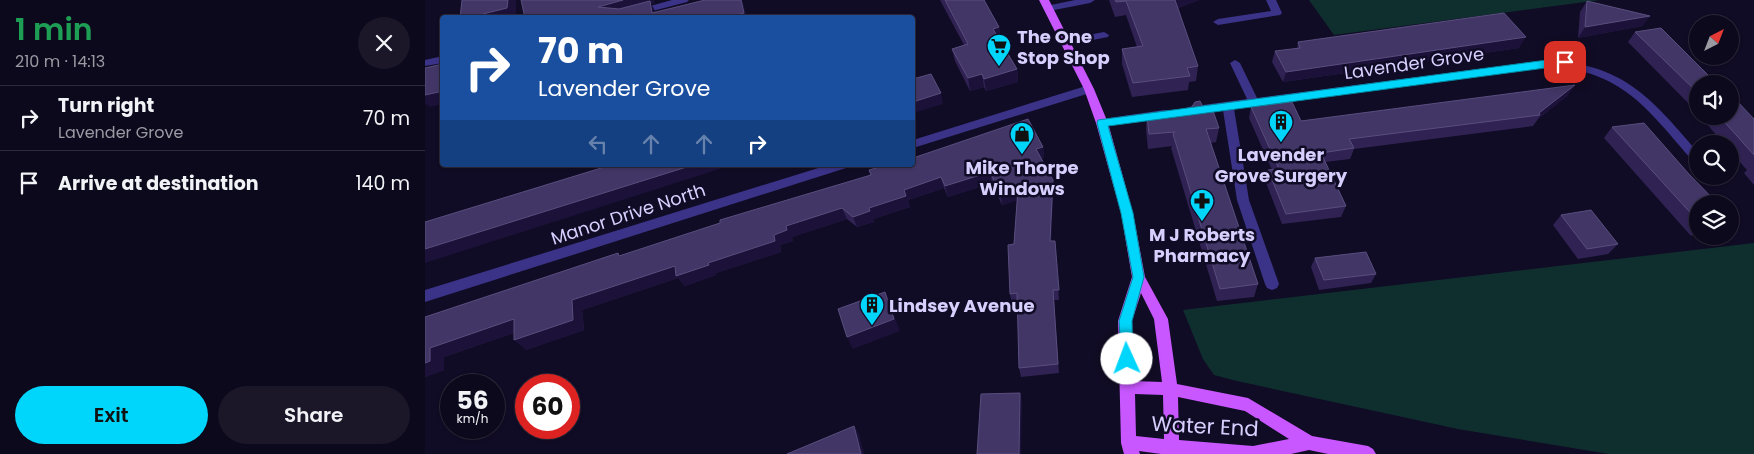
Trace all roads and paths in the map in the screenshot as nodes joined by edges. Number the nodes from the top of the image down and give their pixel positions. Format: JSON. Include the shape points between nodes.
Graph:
{"nodes":[{"id":1,"x":683,"y":0,"type":"edge"},
{"id":2,"x":1091,"y":0,"type":"edge"},
{"id":3,"x":1271,"y":0,"type":"edge"},
{"id":4,"x":1047,"y":4,"type":"edge"},
{"id":5,"x":624,"y":15,"type":"edge"},
{"id":6,"x":1218,"y":22,"type":"dead end"},
{"id":7,"x":1104,"y":35,"type":"dead end"},
{"id":8,"x":1067,"y":42,"type":"junction"},
{"id":9,"x":440,"y":60,"type":"edge"},
{"id":10,"x":1235,"y":63,"type":"dead end"},
{"id":11,"x":425,"y":64,"type":"edge"},
{"id":12,"x":1089,"y":90,"type":"junction"},
{"id":13,"x":1254,"y":102,"type":"junction"},
{"id":14,"x":1228,"y":106,"type":"junction"},
{"id":15,"x":1102,"y":123,"type":"junction"},
{"id":16,"x":915,"y":143,"type":"edge"},
{"id":17,"x":1689,"y":149,"type":"edge"},
{"id":18,"x":836,"y":167,"type":"edge"},
{"id":19,"x":1139,"y":277,"type":"junction"},
{"id":20,"x":1272,"y":284,"type":"dead end"},
{"id":21,"x":425,"y":296,"type":"edge"},
{"id":22,"x":1127,"y":387,"type":"junction"},
{"id":23,"x":1170,"y":390,"type":"junction"},
{"id":24,"x":1309,"y":443,"type":"junction"},
{"id":25,"x":1130,"y":449,"type":"edge"},
{"id":26,"x":1171,"y":450,"type":"edge"},
{"id":27,"x":1368,"y":454,"type":"edge"}],
"edges":[{"from":1,"to":5,"type":"street"},
{"from":2,"to":4,"type":"street"},
{"from":3,"to":6,"type":"street","via":[[1277,13]]},
{"from":4,"to":8,"type":"main road"},
{"from":7,"to":8,"type":"street"},
{"from":8,"to":12,"type":"main road"},
{"from":9,"to":11,"type":"street"},
{"from":10,"to":13,"type":"street"},
{"from":12,"to":15,"type":"main road"},
{"from":12,"to":16,"type":"street"},
{"from":13,"to":14,"type":"street","name":"Lavender Grove"},
{"from":13,"to":17,"type":"street","name":"Lavender Grove","via":[[1565,62],[1605,73],[1628,86],[1650,104]]},
{"from":14,"to":15,"type":"street","name":"Lavender Grove"},
{"from":14,"to":20,"type":"street","via":[[1243,200]]},
{"from":15,"to":19,"type":"main road","via":[[1127,213]]},
{"from":18,"to":21,"type":"street","name":"Manor Drive North"},
{"from":19,"to":22,"type":"main road","via":[[1125,321]]},
{"from":19,"to":23,"type":"main road","via":[[1161,319]]},
{"from":22,"to":23,"type":"main road","name":"Water End"},
{"from":22,"to":25,"type":"main road"},
{"from":23,"to":24,"type":"main road","name":"Water End","via":[[1248,405]]},
{"from":23,"to":26,"type":"main road"},
{"from":24,"to":26,"type":"main road","name":"Water End","via":[[1253,454]]},
{"from":24,"to":27,"type":"main road","name":"Water End"},
{"from":25,"to":26,"type":"main road","name":"Water End"}]}
